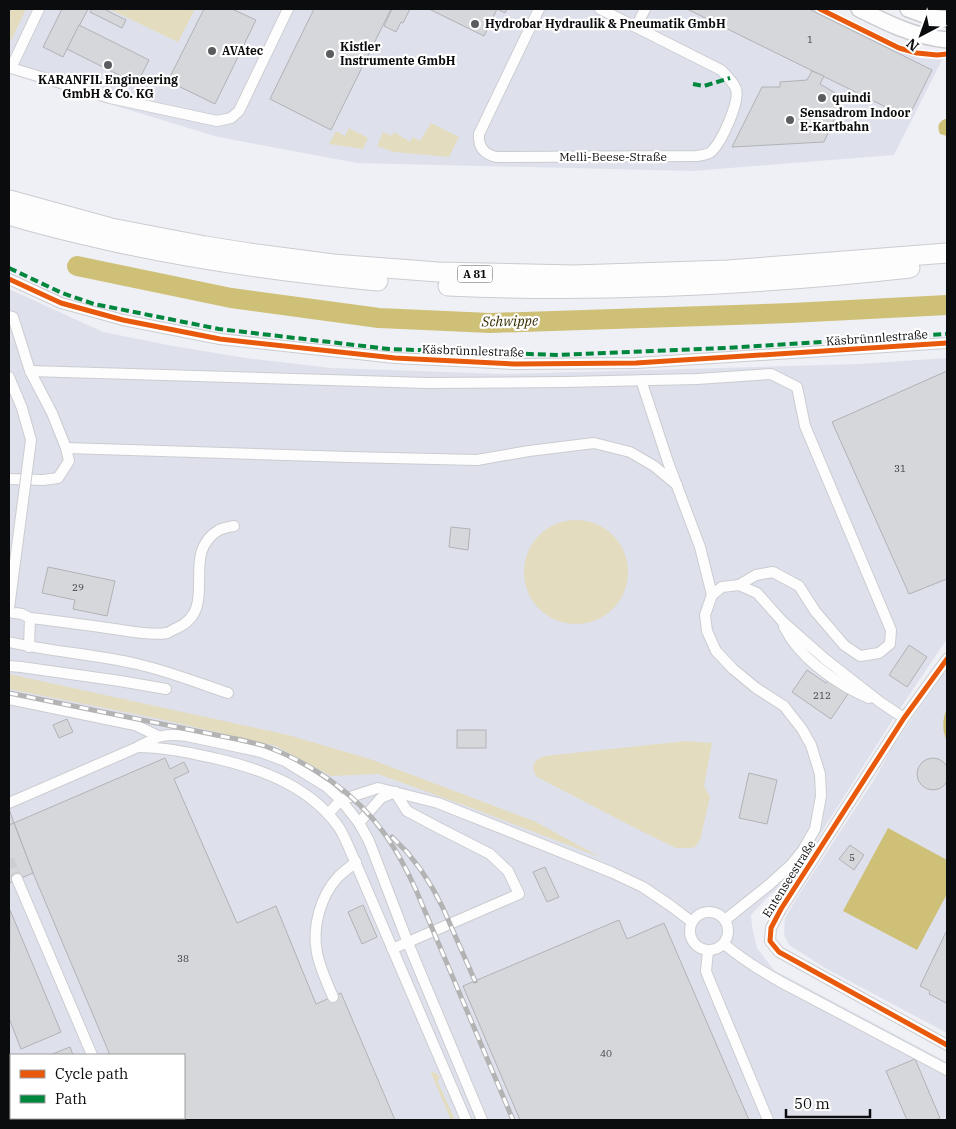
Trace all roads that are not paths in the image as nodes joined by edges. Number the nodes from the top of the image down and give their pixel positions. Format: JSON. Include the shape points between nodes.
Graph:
{"nodes":[{"id":1,"x":39,"y":9,"type":"edge"},
{"id":2,"x":288,"y":9,"type":"edge"},
{"id":3,"x":539,"y":9,"type":"edge"},
{"id":4,"x":600,"y":9,"type":"edge"},
{"id":5,"x":645,"y":9,"type":"edge"},
{"id":6,"x":859,"y":9,"type":"edge"},
{"id":7,"x":908,"y":9,"type":"edge"},
{"id":8,"x":947,"y":19,"type":"edge"},
{"id":9,"x":636,"y":27,"type":"junction"},
{"id":10,"x":947,"y":40,"type":"edge"},
{"id":11,"x":10,"y":67,"type":"edge"},
{"id":12,"x":9,"y":200,"type":"edge"},
{"id":13,"x":9,"y":214,"type":"edge"},
{"id":14,"x":947,"y":253,"type":"edge"},
{"id":15,"x":947,"y":266,"type":"edge"},
{"id":16,"x":9,"y":279,"type":"edge"},
{"id":17,"x":9,"y":316,"type":"edge"},
{"id":18,"x":947,"y":343,"type":"edge"},
{"id":19,"x":30,"y":371,"type":"junction"},
{"id":20,"x":9,"y":377,"type":"edge"},
{"id":21,"x":641,"y":380,"type":"junction"},
{"id":22,"x":66,"y":448,"type":"junction"},
{"id":23,"x":9,"y":479,"type":"edge"},
{"id":24,"x":26,"y":480,"type":"junction"},
{"id":25,"x":677,"y":484,"type":"junction"},
{"id":26,"x":234,"y":526,"type":"dead end"},
{"id":27,"x":739,"y":585,"type":"junction"},
{"id":28,"x":712,"y":595,"type":"junction"},
{"id":29,"x":9,"y":610,"type":"edge"},
{"id":30,"x":30,"y":618,"type":"junction"},
{"id":31,"x":9,"y":642,"type":"edge"},
{"id":32,"x":29,"y":647,"type":"junction"},
{"id":33,"x":947,"y":658,"type":"edge"},
{"id":34,"x":9,"y":666,"type":"edge"},
{"id":35,"x":166,"y":689,"type":"dead end"},
{"id":36,"x":228,"y":693,"type":"dead end"},
{"id":37,"x":9,"y":699,"type":"edge"},
{"id":38,"x":901,"y":716,"type":"junction"},
{"id":39,"x":158,"y":736,"type":"junction"},
{"id":40,"x":138,"y":747,"type":"junction"},
{"id":41,"x":395,"y":792,"type":"junction"},
{"id":42,"x":341,"y":800,"type":"junction"},
{"id":43,"x":9,"y":802,"type":"edge"},
{"id":44,"x":328,"y":814,"type":"junction"},
{"id":45,"x":359,"y":823,"type":"junction"},
{"id":46,"x":356,"y":862,"type":"junction"},
{"id":47,"x":17,"y":879,"type":"tunnel mouth"},
{"id":48,"x":725,"y":920,"type":"junction"},
{"id":49,"x":692,"y":922,"type":"junction"},
{"id":50,"x":408,"y":943,"type":"junction"},
{"id":51,"x":724,"y":944,"type":"junction"},
{"id":52,"x":392,"y":949,"type":"junction"},
{"id":53,"x":708,"y":951,"type":"junction"},
{"id":54,"x":333,"y":997,"type":"dead end"},
{"id":55,"x":947,"y":1045,"type":"edge"},
{"id":56,"x":92,"y":1054,"type":"edge"},
{"id":57,"x":947,"y":1070,"type":"edge"},
{"id":58,"x":466,"y":1120,"type":"edge"},
{"id":59,"x":482,"y":1120,"type":"edge"},
{"id":60,"x":768,"y":1120,"type":"edge"}],
"edges":[{"from":1,"to":11,"type":"street"},
{"from":2,"to":11,"type":"street","via":[[239,111],[231,118],[217,121],[110,98]]},
{"from":3,"to":9,"type":"street","name":"Melli-Beese-Straße","via":[[479,134],[478,142],[488,155],[697,156],[712,151],[735,108],[736,88],[730,78],[721,70]]},
{"from":4,"to":9,"type":"street"},
{"from":5,"to":9,"type":"street"},
{"from":6,"to":10,"type":"main road","via":[[904,31]]},
{"from":7,"to":8,"type":"main road"},
{"from":12,"to":14,"type":"highway","number":"A 81","via":[[111,228],[205,246],[333,264],[438,272],[574,275],[728,270]]},
{"from":13,"to":15,"type":"highway","number":"A 81","via":[[39,224],[186,257],[335,278],[429,285],[572,289],[702,286]]},
{"from":16,"to":18,"type":"street","name":"Käsbrünnlestraße","via":[[62,303],[123,320],[220,339],[395,358],[516,364],[636,363]]},
{"from":17,"to":19,"type":"street","via":[[13,317]]},
{"from":19,"to":21,"type":"street","via":[[426,383]]},
{"from":19,"to":22,"type":"street"},
{"from":20,"to":24,"type":"street","bridge":true,"via":[[31,440]]},
{"from":21,"to":25,"type":"street"},
{"from":21,"to":27,"type":"street","via":[[771,374],[797,387],[805,426],[891,630],[890,644],[878,654],[860,656],[832,632],[799,586],[774,572],[756,575]]},
{"from":22,"to":24,"type":"street","via":[[69,461],[58,478]]},
{"from":22,"to":25,"type":"street","via":[[477,460],[594,443],[630,452]]},
{"from":23,"to":24,"type":"street"},
{"from":24,"to":29,"type":"street","bridge":true},
{"from":25,"to":28,"type":"street","via":[[700,547]]},
{"from":26,"to":30,"type":"street","via":[[220,529],[202,548],[197,610],[186,624],[167,633]]},
{"from":27,"to":28,"type":"street","via":[[722,587]]},
{"from":27,"to":38,"type":"street","via":[[757,593],[816,666],[853,691],[880,702]]},
{"from":28,"to":48,"type":"street","via":[[705,615],[707,631],[716,651],[756,688],[784,706],[802,728],[820,774],[821,796],[815,829],[803,850],[770,884]]},
{"from":29,"to":30,"type":"street"},
{"from":30,"to":32,"type":"street"},
{"from":31,"to":32,"type":"street"},
{"from":32,"to":36,"type":"street","via":[[137,664]]},
{"from":33,"to":38,"type":"street","name":"Entenseestraße"},
{"from":34,"to":35,"type":"street"},
{"from":37,"to":39,"type":"street","via":[[134,726]]},
{"from":38,"to":55,"type":"street","name":"Entenseestraße","via":[[780,909],[771,928],[770,941],[779,952]]},
{"from":39,"to":40,"type":"street"},
{"from":39,"to":42,"type":"street","via":[[175,734],[261,752],[300,770]]},
{"from":40,"to":43,"type":"street"},
{"from":40,"to":44,"type":"street","via":[[204,756],[268,773],[294,786]]},
{"from":41,"to":42,"type":"street","via":[[378,788]]},
{"from":41,"to":45,"type":"street","via":[[381,798]]},
{"from":41,"to":49,"type":"street","via":[[438,803],[611,872],[643,887]]},
{"from":41,"to":50,"type":"street","via":[[407,811],[490,854],[508,871],[519,894]]},
{"from":42,"to":44,"type":"street"},
{"from":42,"to":45,"type":"street"},
{"from":44,"to":46,"type":"street","via":[[341,830]]},
{"from":45,"to":50,"type":"street"},
{"from":46,"to":52,"type":"street"},
{"from":46,"to":54,"type":"street","via":[[338,877],[322,901],[315,936],[319,962]]},
{"from":47,"to":56,"type":"street"},
{"from":48,"to":49,"type":"street","via":[[715,912],[708,912]]},
{"from":48,"to":51,"type":"street","via":[[729,932]]},
{"from":49,"to":53,"type":"street","via":[[692,940],[696,946]]},
{"from":50,"to":52,"type":"street"},
{"from":50,"to":59,"type":"street"},
{"from":51,"to":53,"type":"street"},
{"from":51,"to":57,"type":"street","via":[[755,968]]},
{"from":52,"to":58,"type":"street"},
{"from":53,"to":60,"type":"street","via":[[706,971]]}]}
